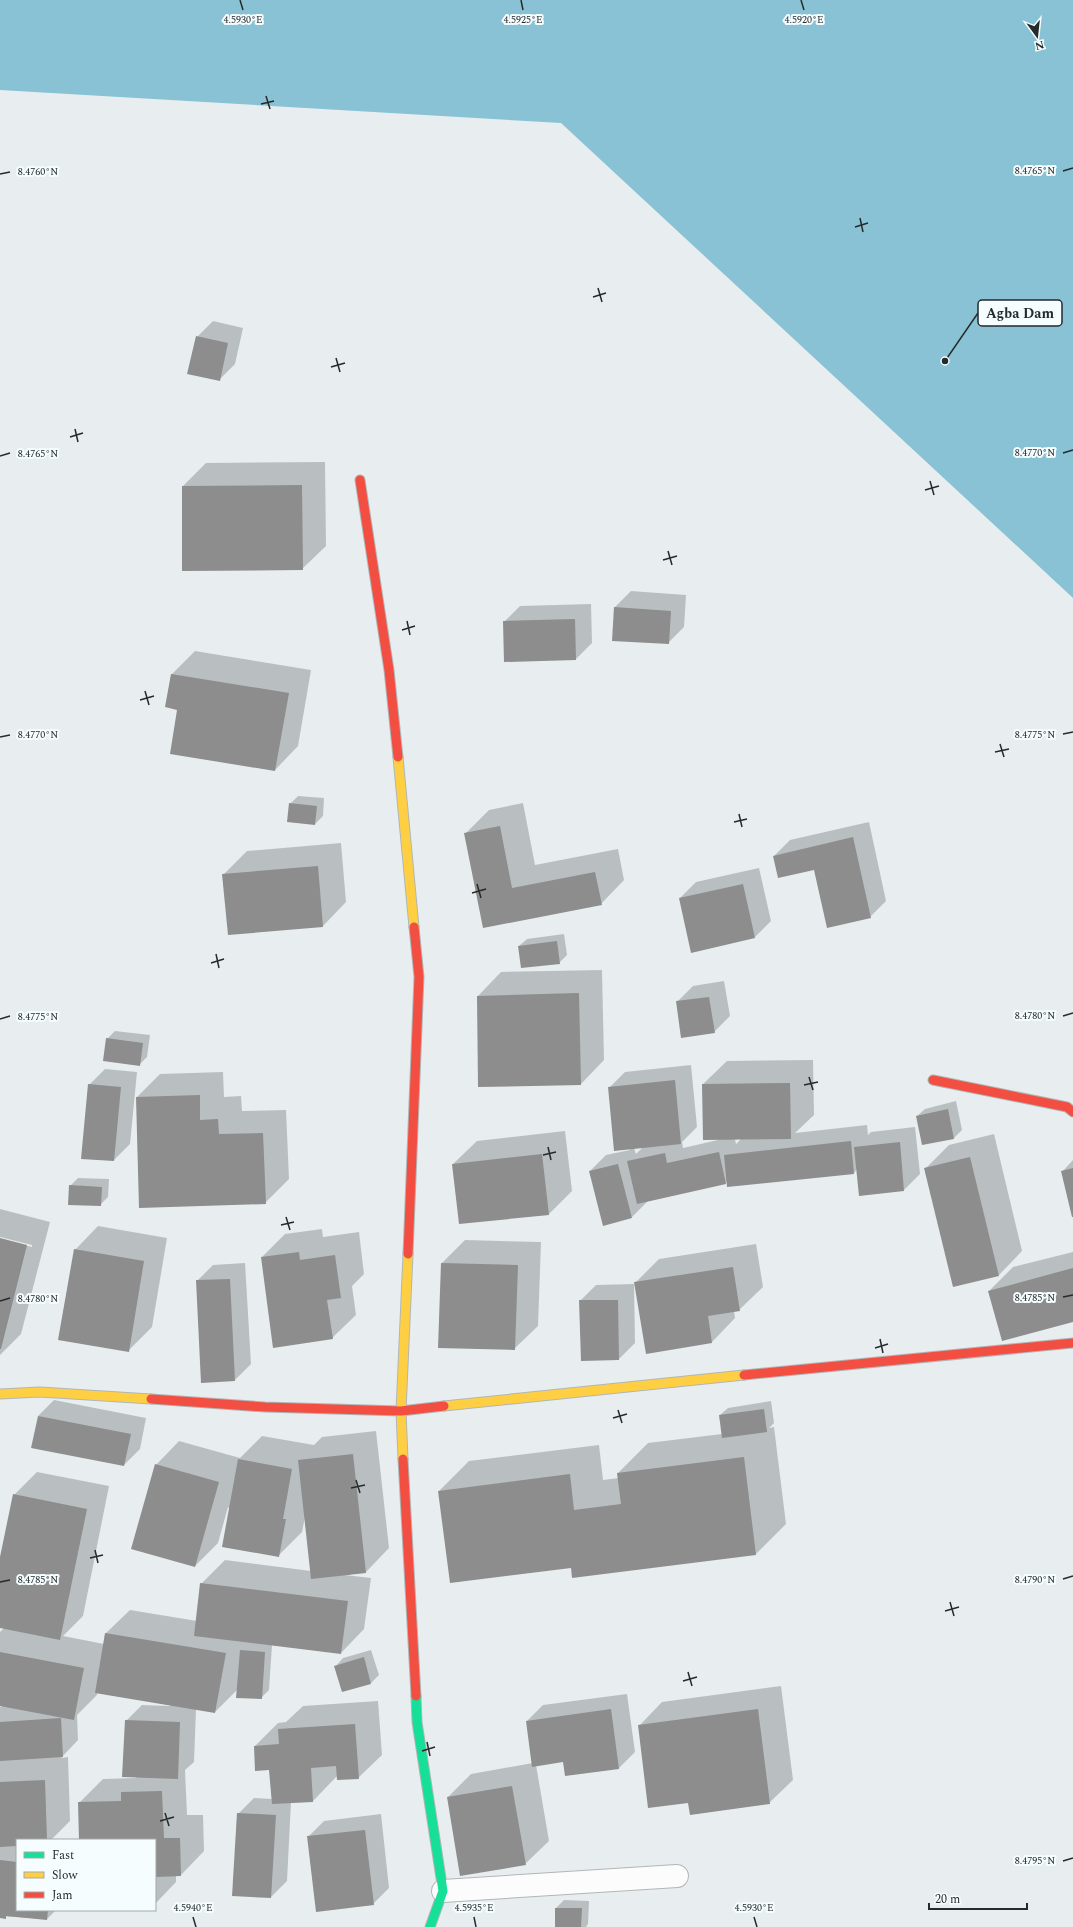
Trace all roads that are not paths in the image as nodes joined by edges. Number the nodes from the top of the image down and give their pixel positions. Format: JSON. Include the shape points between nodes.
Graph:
{"nodes":[{"id":1,"x":360,"y":480,"type":"dead end"},
{"id":2,"x":933,"y":1080,"type":"dead end"},
{"id":3,"x":1073,"y":1112,"type":"edge"},
{"id":4,"x":1073,"y":1343,"type":"edge"},
{"id":5,"x":0,"y":1394,"type":"edge"},
{"id":6,"x":401,"y":1411,"type":"junction"},
{"id":7,"x":677,"y":1876,"type":"dead end"},
{"id":8,"x":443,"y":1891,"type":"junction"},
{"id":9,"x":430,"y":1927,"type":"edge"}],
"edges":[{"from":1,"to":6,"type":"street","via":[[389,670],[419,977]]},
{"from":2,"to":3,"type":"street","via":[[1067,1107]]},
{"from":4,"to":6,"type":"street"},
{"from":5,"to":6,"type":"street","via":[[40,1392],[265,1407]]},
{"from":6,"to":8,"type":"street","via":[[417,1722]]},
{"from":7,"to":8,"type":"street"},
{"from":8,"to":9,"type":"street"}]}
